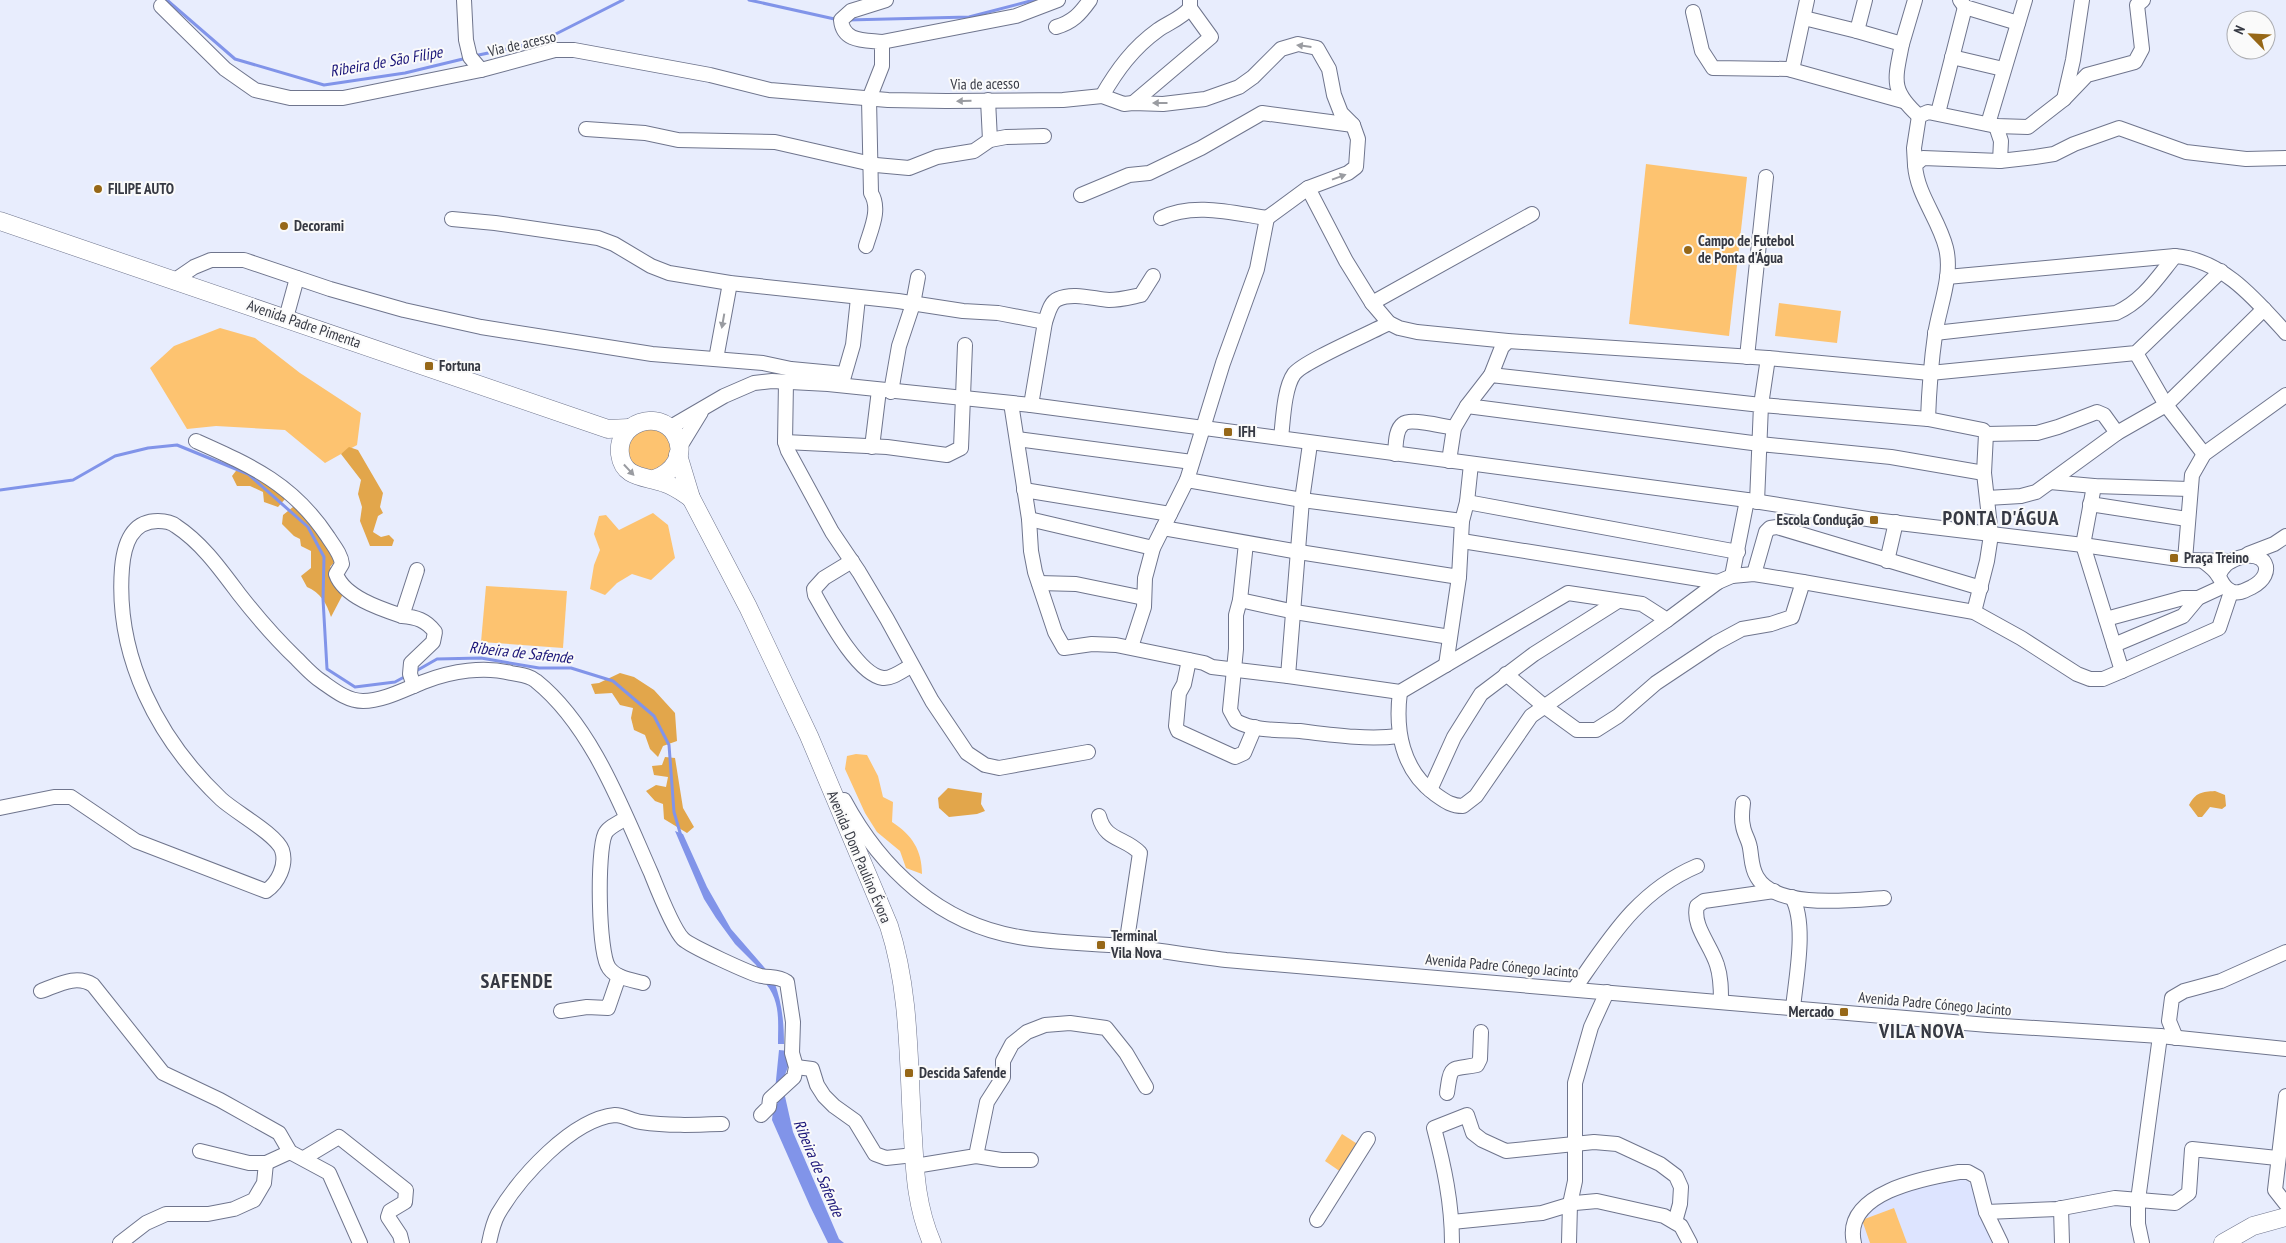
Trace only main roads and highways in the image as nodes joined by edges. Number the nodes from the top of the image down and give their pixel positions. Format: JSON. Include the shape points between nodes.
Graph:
{"nodes":[{"id":1,"x":0,"y":221,"type":"edge"},
{"id":2,"x":629,"y":428,"type":"junction"},
{"id":3,"x":608,"y":429,"type":"junction"},
{"id":4,"x":620,"y":444,"type":"junction"},
{"id":5,"x":678,"y":452,"type":"junction"},
{"id":6,"x":654,"y":479,"type":"junction"},
{"id":7,"x":691,"y":498,"type":"junction"},
{"id":8,"x":2284,"y":1213,"type":"edge"},
{"id":9,"x":932,"y":1243,"type":"edge"},
{"id":10,"x":2224,"y":1243,"type":"edge"}],
"edges":[{"from":1,"to":3,"type":"main road","name":"Avenida Padre Pimenta"},
{"from":2,"to":3,"type":"main road"},
{"from":2,"to":4,"type":"main road"},
{"from":2,"to":5,"type":"main road","via":[[645,420],[662,423],[675,435]]},
{"from":3,"to":4,"type":"main road"},
{"from":4,"to":6,"type":"main road","one_way":true,"via":[[620,454],[628,471]]},
{"from":5,"to":6,"type":"main road","via":[[671,470]]},
{"from":5,"to":7,"type":"main road","name":"Avenida Dom Paulino Évora"},
{"from":6,"to":7,"type":"main road"},
{"from":7,"to":9,"type":"main road","name":"Avenida Dom Paulino Évora","via":[[809,736],[889,926],[898,954],[907,1039],[917,1195]]},
{"from":8,"to":10,"type":"main road"}]}
